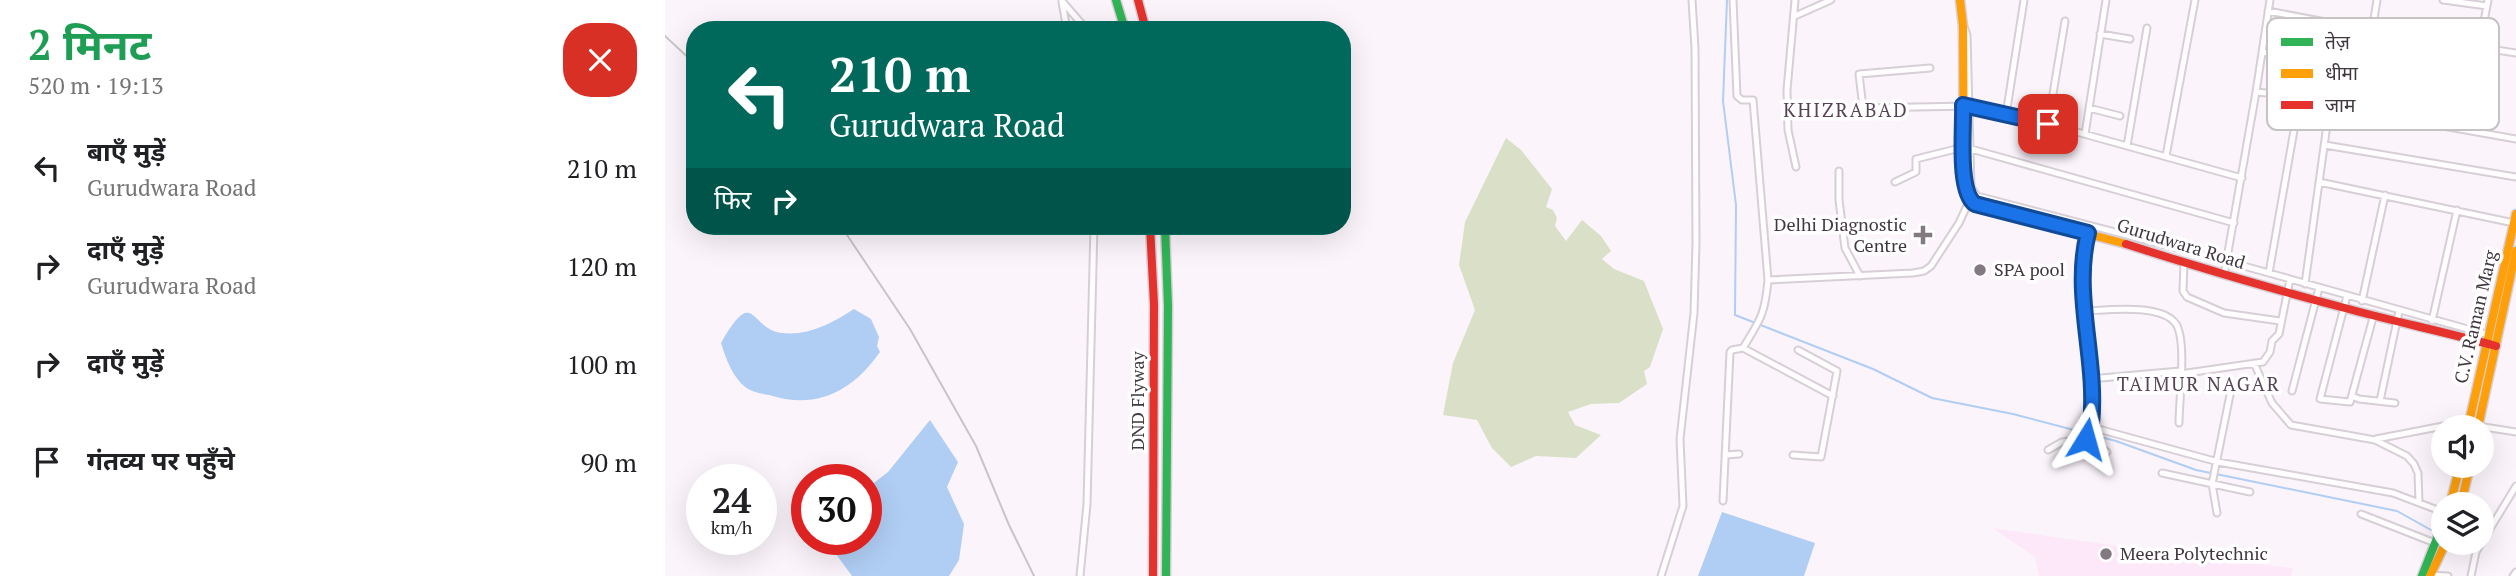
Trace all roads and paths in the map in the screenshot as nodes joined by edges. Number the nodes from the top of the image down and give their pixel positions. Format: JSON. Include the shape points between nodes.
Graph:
{"nodes":[{"id":1,"x":1062,"y":0,"type":"edge"},
{"id":2,"x":1117,"y":0,"type":"edge"},
{"id":3,"x":1138,"y":0,"type":"edge"},
{"id":4,"x":1692,"y":0,"type":"edge"},
{"id":5,"x":1733,"y":0,"type":"edge"},
{"id":6,"x":1795,"y":0,"type":"edge"},
{"id":7,"x":1831,"y":0,"type":"edge"},
{"id":8,"x":1960,"y":0,"type":"edge"},
{"id":9,"x":2024,"y":0,"type":"edge"},
{"id":10,"x":2106,"y":0,"type":"edge"},
{"id":11,"x":2195,"y":0,"type":"edge"},
{"id":12,"x":2270,"y":0,"type":"edge"},
{"id":13,"x":2377,"y":0,"type":"edge"},
{"id":14,"x":2444,"y":0,"type":"edge"},
{"id":15,"x":2488,"y":3,"type":"edge"},
{"id":16,"x":2268,"y":10,"type":"junction"},
{"id":17,"x":1795,"y":16,"type":"junction"},
{"id":18,"x":2308,"y":18,"type":"edge"},
{"id":19,"x":2375,"y":18,"type":"edge"},
{"id":20,"x":1066,"y":21,"type":"edge"},
{"id":21,"x":1080,"y":21,"type":"edge"},
{"id":22,"x":1123,"y":21,"type":"edge"},
{"id":23,"x":1144,"y":21,"type":"edge"},
{"id":24,"x":2064,"y":21,"type":"dead end"},
{"id":25,"x":2147,"y":28,"type":"dead end"},
{"id":26,"x":2100,"y":34,"type":"junction"},
{"id":27,"x":2130,"y":39,"type":"dead end"},
{"id":28,"x":2262,"y":52,"type":"junction"},
{"id":29,"x":2267,"y":53,"type":"edge"},
{"id":30,"x":1930,"y":68,"type":"dead end"},
{"id":31,"x":2256,"y":92,"type":"junction"},
{"id":32,"x":2267,"y":93,"type":"edge"},
{"id":33,"x":1966,"y":106,"type":"junction"},
{"id":34,"x":2089,"y":108,"type":"junction"},
{"id":35,"x":2006,"y":115,"type":"junction"},
{"id":36,"x":2120,"y":116,"type":"dead end"},
{"id":37,"x":2048,"y":124,"type":"junction"},
{"id":38,"x":2294,"y":130,"type":"edge"},
{"id":39,"x":2327,"y":130,"type":"edge"},
{"id":40,"x":2473,"y":130,"type":"edge"},
{"id":41,"x":2085,"y":134,"type":"junction"},
{"id":42,"x":2516,"y":139,"type":"edge"},
{"id":43,"x":2325,"y":145,"type":"junction"},
{"id":44,"x":2127,"y":146,"type":"junction"},
{"id":45,"x":1967,"y":148,"type":"junction"},
{"id":46,"x":2166,"y":156,"type":"junction"},
{"id":47,"x":1796,"y":167,"type":"dead end"},
{"id":48,"x":1839,"y":172,"type":"dead end"},
{"id":49,"x":2516,"y":177,"type":"edge"},
{"id":50,"x":2242,"y":178,"type":"junction"},
{"id":51,"x":2319,"y":181,"type":"junction"},
{"id":52,"x":1895,"y":182,"type":"dead end"},
{"id":53,"x":2385,"y":195,"type":"junction"},
{"id":54,"x":1971,"y":196,"type":"junction"},
{"id":55,"x":2457,"y":210,"type":"junction"},
{"id":56,"x":2515,"y":218,"type":"edge"},
{"id":57,"x":2234,"y":223,"type":"junction"},
{"id":58,"x":2089,"y":228,"type":"junction"},
{"id":59,"x":1094,"y":235,"type":"edge"},
{"id":60,"x":1150,"y":235,"type":"edge"},
{"id":61,"x":1165,"y":235,"type":"edge"},
{"id":62,"x":2516,"y":251,"type":"edge"},
{"id":63,"x":2228,"y":261,"type":"junction"},
{"id":64,"x":2184,"y":262,"type":"junction"},
{"id":65,"x":2514,"y":269,"type":"edge"},
{"id":66,"x":2269,"y":273,"type":"junction"},
{"id":67,"x":2224,"y":275,"type":"junction"},
{"id":68,"x":1860,"y":276,"type":"junction"},
{"id":69,"x":2290,"y":279,"type":"junction"},
{"id":70,"x":1768,"y":280,"type":"junction"},
{"id":71,"x":2305,"y":284,"type":"junction"},
{"id":72,"x":2319,"y":288,"type":"junction"},
{"id":73,"x":2287,"y":292,"type":"junction"},
{"id":74,"x":2347,"y":296,"type":"junction"},
{"id":75,"x":2316,"y":300,"type":"junction"},
{"id":76,"x":2362,"y":301,"type":"junction"},
{"id":77,"x":2376,"y":304,"type":"junction"},
{"id":78,"x":2343,"y":308,"type":"junction"},
{"id":79,"x":2399,"y":311,"type":"junction"},
{"id":80,"x":2085,"y":312,"type":"junction"},
{"id":81,"x":2373,"y":316,"type":"junction"},
{"id":82,"x":2280,"y":321,"type":"junction"},
{"id":83,"x":2397,"y":321,"type":"junction"},
{"id":84,"x":2432,"y":324,"type":"junction"},
{"id":85,"x":2498,"y":337,"type":"junction"},
{"id":86,"x":2487,"y":338,"type":"junction"},
{"id":87,"x":2496,"y":346,"type":"junction"},
{"id":88,"x":1743,"y":348,"type":"junction"},
{"id":89,"x":1798,"y":350,"type":"dead end"},
{"id":90,"x":2254,"y":363,"type":"junction"},
{"id":91,"x":2180,"y":372,"type":"junction"},
{"id":92,"x":2090,"y":379,"type":"junction"},
{"id":93,"x":2232,"y":385,"type":"dead end"},
{"id":94,"x":2292,"y":391,"type":"dead end"},
{"id":95,"x":1833,"y":396,"type":"junction"},
{"id":96,"x":2352,"y":396,"type":"junction"},
{"id":97,"x":2379,"y":401,"type":"junction"},
{"id":98,"x":2395,"y":403,"type":"dead end"},
{"id":99,"x":2471,"y":415,"type":"edge"},
{"id":100,"x":2481,"y":415,"type":"edge"},
{"id":101,"x":2179,"y":422,"type":"dead end"},
{"id":102,"x":2494,"y":429,"type":"edge"},
{"id":103,"x":2431,"y":430,"type":"edge"},
{"id":104,"x":2088,"y":432,"type":"junction"},
{"id":105,"x":2516,"y":432,"type":"edge"},
{"id":106,"x":2375,"y":440,"type":"junction"},
{"id":107,"x":2048,"y":450,"type":"dead end"},
{"id":108,"x":2107,"y":452,"type":"dead end"},
{"id":109,"x":1739,"y":454,"type":"dead end"},
{"id":110,"x":1725,"y":455,"type":"junction"},
{"id":111,"x":1794,"y":455,"type":"dead end"},
{"id":112,"x":2218,"y":462,"type":"junction"},
{"id":113,"x":2162,"y":473,"type":"dead end"},
{"id":114,"x":2212,"y":484,"type":"junction"},
{"id":115,"x":2516,"y":486,"type":"edge"},
{"id":116,"x":2250,"y":492,"type":"dead end"},
{"id":117,"x":1723,"y":501,"type":"dead end"},
{"id":118,"x":2419,"y":502,"type":"junction"},
{"id":119,"x":2431,"y":507,"type":"edge"},
{"id":120,"x":2217,"y":513,"type":"dead end"},
{"id":121,"x":2361,"y":514,"type":"dead end"},
{"id":122,"x":2431,"y":541,"type":"edge"},
{"id":123,"x":2432,"y":555,"type":"edge"},
{"id":124,"x":2439,"y":555,"type":"edge"},
{"id":125,"x":2516,"y":572,"type":"edge"},
{"id":126,"x":1080,"y":576,"type":"edge"},
{"id":127,"x":1153,"y":576,"type":"edge"},
{"id":128,"x":1166,"y":576,"type":"edge"},
{"id":129,"x":1661,"y":576,"type":"edge"},
{"id":130,"x":2427,"y":576,"type":"edge"},
{"id":131,"x":2448,"y":576,"type":"edge"},
{"id":132,"x":2471,"y":576,"type":"edge"},
{"id":133,"x":2513,"y":576,"type":"edge"}],
"edges":[{"from":1,"to":20,"type":"street"},
{"from":1,"to":21,"type":"street"},
{"from":2,"to":22,"type":"main road"},
{"from":3,"to":23,"type":"main road"},
{"from":4,"to":129,"type":"street","via":[[1694,313],[1680,439],[1683,506]]},
{"from":5,"to":70,"type":"street","via":[[1737,96],[1753,100]]},
{"from":6,"to":17,"type":"street"},
{"from":7,"to":17,"type":"street"},
{"from":8,"to":33,"type":"main road"},
{"from":9,"to":35,"type":"street"},
{"from":10,"to":26,"type":"street"},
{"from":11,"to":46,"type":"street"},
{"from":12,"to":16,"type":"street"},
{"from":13,"to":19,"type":"street"},
{"from":14,"to":15,"type":"street"},
{"from":16,"to":18,"type":"street"},
{"from":16,"to":28,"type":"street"},
{"from":17,"to":47,"type":"street","via":[[1787,90],[1788,130]]},
{"from":24,"to":37,"type":"street"},
{"from":25,"to":44,"type":"street"},
{"from":26,"to":27,"type":"street"},
{"from":26,"to":34,"type":"street"},
{"from":28,"to":29,"type":"street"},
{"from":28,"to":31,"type":"street"},
{"from":30,"to":33,"type":"street","via":[[1859,74],[1863,108]]},
{"from":31,"to":32,"type":"street"},
{"from":31,"to":50,"type":"street"},
{"from":33,"to":35,"type":"street"},
{"from":33,"to":45,"type":"main road"},
{"from":34,"to":36,"type":"street"},
{"from":34,"to":41,"type":"street"},
{"from":35,"to":37,"type":"street"},
{"from":37,"to":41,"type":"street"},
{"from":38,"to":66,"type":"street"},
{"from":39,"to":43,"type":"street"},
{"from":40,"to":42,"type":"street"},
{"from":41,"to":44,"type":"street"},
{"from":43,"to":49,"type":"street"},
{"from":43,"to":51,"type":"street"},
{"from":44,"to":46,"type":"street"},
{"from":45,"to":52,"type":"street","via":[[1916,159],[1916,172]]},
{"from":45,"to":54,"type":"main road","via":[[1965,181]]},
{"from":45,"to":57,"type":"street"},
{"from":46,"to":50,"type":"street"},
{"from":48,"to":68,"type":"street","via":[[1845,248]]},
{"from":50,"to":57,"type":"street"},
{"from":51,"to":53,"type":"street"},
{"from":51,"to":71,"type":"street"},
{"from":53,"to":55,"type":"street"},
{"from":53,"to":76,"type":"street"},
{"from":54,"to":58,"type":"main road","name":"Gurudwara Road","via":[[1981,206]]},
{"from":54,"to":68,"type":"street","via":[[1929,268]]},
{"from":55,"to":56,"type":"street"},
{"from":55,"to":84,"type":"street"},
{"from":56,"to":86,"type":"main road","name":"C.V. Raman Marg"},
{"from":57,"to":63,"type":"street"},
{"from":58,"to":63,"type":"street"},
{"from":58,"to":64,"type":"main road","name":"Gurudwara Road"},
{"from":58,"to":80,"type":"street","via":[[2082,260]]},
{"from":59,"to":126,"type":"street","via":[[1087,504]]},
{"from":60,"to":127,"type":"main road","name":"DND Flyway"},
{"from":61,"to":128,"type":"main road","name":"DND Flyway"},
{"from":62,"to":65,"type":"main road","name":"C.V. Raman Marg"},
{"from":63,"to":66,"type":"street"},
{"from":63,"to":67,"type":"street"},
{"from":64,"to":67,"type":"main road","name":"Gurudwara Road"},
{"from":64,"to":82,"type":"street","via":[[2187,297],[2224,313]]},
{"from":65,"to":85,"type":"main road","name":"C.V. Raman Marg"},
{"from":66,"to":69,"type":"street"},
{"from":67,"to":73,"type":"main road","name":"Gurudwara Road"},
{"from":68,"to":70,"type":"street"},
{"from":69,"to":71,"type":"street"},
{"from":69,"to":73,"type":"street"},
{"from":70,"to":88,"type":"street","via":[[1766,307]]},
{"from":71,"to":72,"type":"street"},
{"from":72,"to":74,"type":"street"},
{"from":72,"to":75,"type":"street"},
{"from":73,"to":75,"type":"main road","name":"Gurudwara Road"},
{"from":73,"to":82,"type":"street"},
{"from":74,"to":76,"type":"street"},
{"from":74,"to":78,"type":"street"},
{"from":75,"to":78,"type":"main road","name":"Gurudwara Road"},
{"from":75,"to":94,"type":"street"},
{"from":76,"to":77,"type":"street"},
{"from":77,"to":79,"type":"street"},
{"from":77,"to":81,"type":"street"},
{"from":78,"to":81,"type":"main road","name":"Gurudwara Road"},
{"from":78,"to":96,"type":"street","via":[[2320,399],[2350,402]]},
{"from":79,"to":83,"type":"street"},
{"from":79,"to":84,"type":"street"},
{"from":80,"to":91,"type":"street","via":[[2134,309],[2172,320],[2183,353]]},
{"from":80,"to":92,"type":"street"},
{"from":81,"to":83,"type":"main road","name":"Gurudwara Road"},
{"from":81,"to":96,"type":"street"},
{"from":82,"to":90,"type":"street","via":[[2270,352],[2263,362]]},
{"from":83,"to":84,"type":"main road","name":"Gurudwara Road"},
{"from":83,"to":97,"type":"street"},
{"from":84,"to":86,"type":"main road","name":"Gurudwara Road"},
{"from":85,"to":86,"type":"street"},
{"from":85,"to":87,"type":"main road","name":"C.V. Raman Marg"},
{"from":86,"to":87,"type":"main road","name":"Gurudwara Road"},
{"from":86,"to":99,"type":"main road","name":"C.V. Raman Marg"},
{"from":87,"to":100,"type":"main road","name":"C.V. Raman Marg"},
{"from":88,"to":95,"type":"street"},
{"from":88,"to":110,"type":"street","via":[[1730,352]]},
{"from":89,"to":95,"type":"street","via":[[1837,371]]},
{"from":90,"to":91,"type":"street"},
{"from":90,"to":106,"type":"street","via":[[2272,403],[2291,425]]},
{"from":91,"to":92,"type":"street"},
{"from":91,"to":101,"type":"street"},
{"from":92,"to":104,"type":"street"},
{"from":93,"to":112,"type":"street"},
{"from":95,"to":111,"type":"street","via":[[1821,457]]},
{"from":96,"to":97,"type":"street"},
{"from":97,"to":98,"type":"street"},
{"from":102,"to":105,"type":"street"},
{"from":103,"to":106,"type":"street"},
{"from":104,"to":107,"type":"street"},
{"from":104,"to":108,"type":"street"},
{"from":104,"to":112,"type":"street"},
{"from":106,"to":118,"type":"street","via":[[2414,464]]},
{"from":109,"to":110,"type":"street"},
{"from":110,"to":117,"type":"street"},
{"from":112,"to":114,"type":"street"},
{"from":112,"to":118,"type":"street","via":[[2393,493]]},
{"from":113,"to":114,"type":"street"},
{"from":114,"to":116,"type":"street"},
{"from":114,"to":120,"type":"street"},
{"from":115,"to":132,"type":"street","via":[[2476,552]]},
{"from":118,"to":119,"type":"street"},
{"from":121,"to":122,"type":"street"},
{"from":123,"to":130,"type":"main road"},
{"from":124,"to":130,"type":"main road"},
{"from":125,"to":133,"type":"street"},
{"from":130,"to":131,"type":"street"}]}
